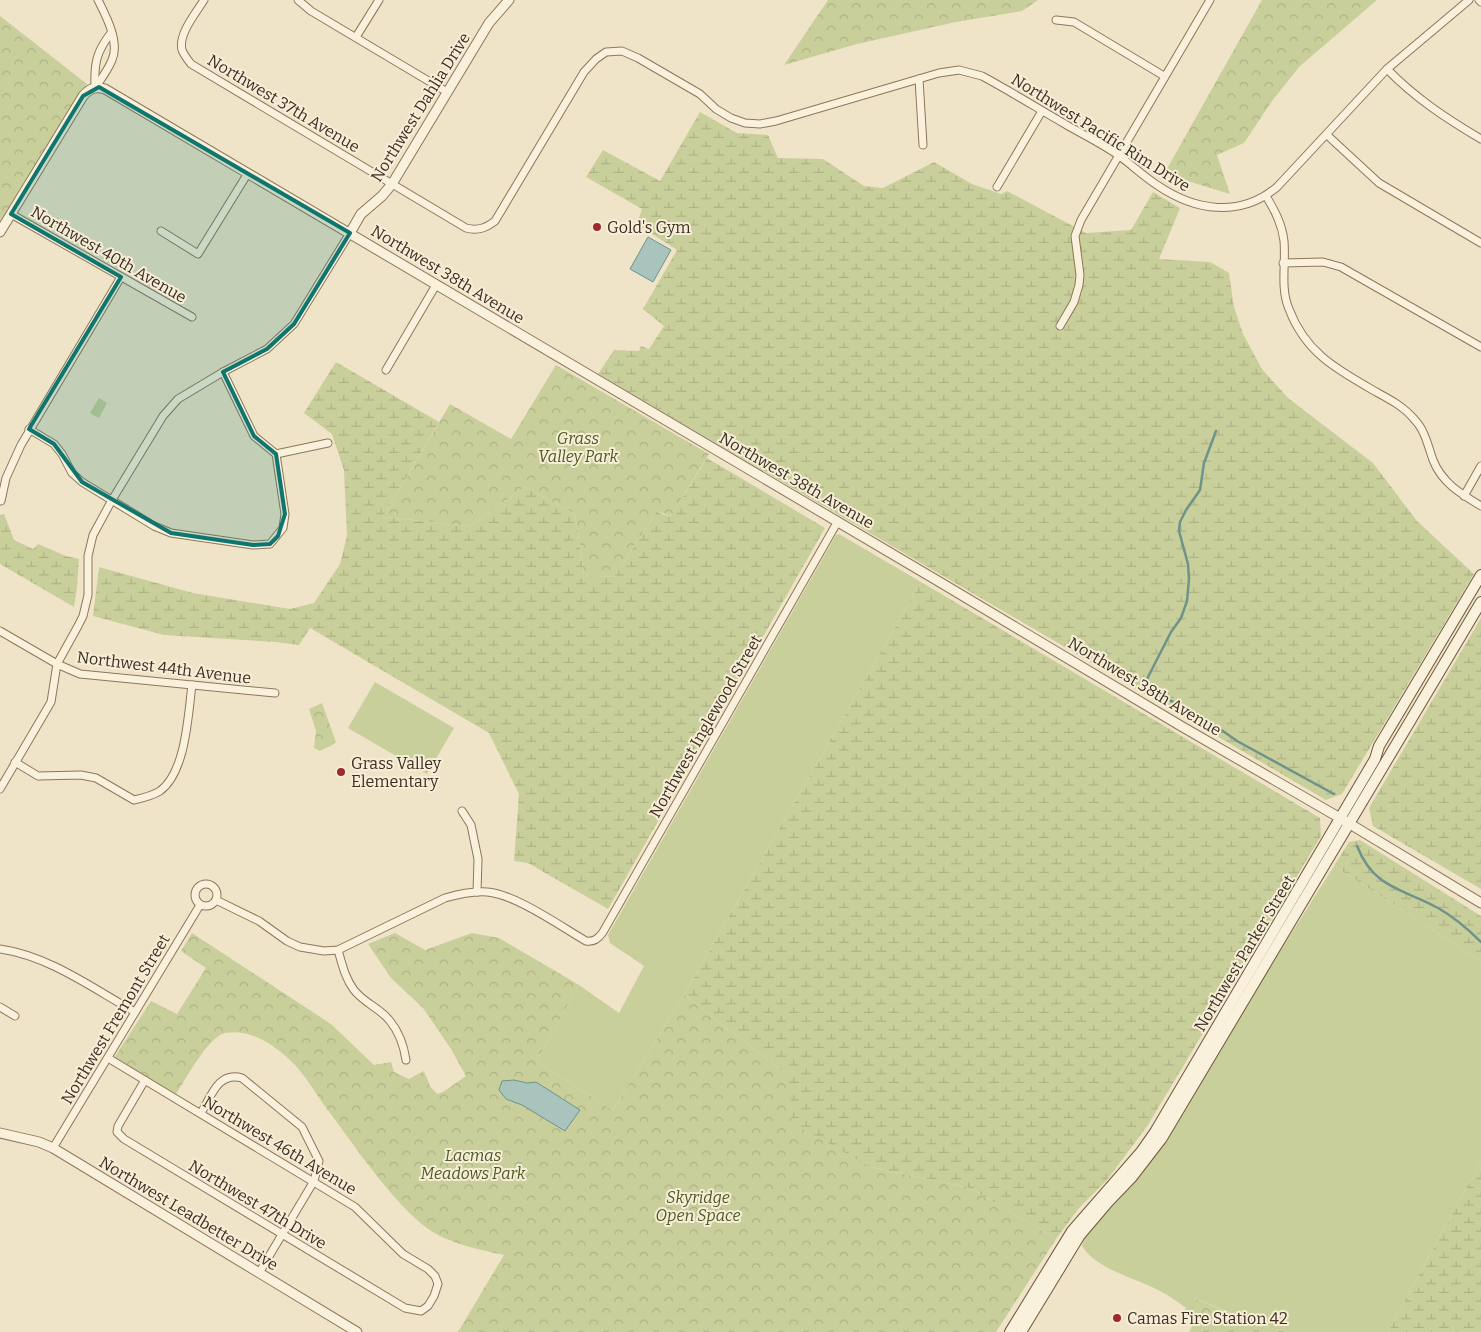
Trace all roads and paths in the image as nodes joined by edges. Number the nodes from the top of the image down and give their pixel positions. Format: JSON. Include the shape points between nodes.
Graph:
{"nodes":[{"id":1,"x":98,"y":0,"type":"edge"},
{"id":2,"x":204,"y":0,"type":"edge"},
{"id":3,"x":298,"y":0,"type":"edge"},
{"id":4,"x":379,"y":0,"type":"edge"},
{"id":5,"x":509,"y":0,"type":"edge"},
{"id":6,"x":1210,"y":0,"type":"edge"},
{"id":7,"x":1469,"y":0,"type":"edge"},
{"id":8,"x":1056,"y":20,"type":"dead end"},
{"id":9,"x":111,"y":33,"type":"junction"},
{"id":10,"x":356,"y":37,"type":"junction"},
{"id":11,"x":1387,"y":69,"type":"junction"},
{"id":12,"x":1164,"y":76,"type":"junction"},
{"id":13,"x":919,"y":79,"type":"junction"},
{"id":14,"x":95,"y":88,"type":"junction"},
{"id":15,"x":447,"y":92,"type":"junction"},
{"id":16,"x":1042,"y":111,"type":"junction"},
{"id":17,"x":1327,"y":135,"type":"junction"},
{"id":18,"x":1481,"y":139,"type":"edge"},
{"id":19,"x":922,"y":145,"type":"dead end"},
{"id":20,"x":1118,"y":155,"type":"junction"},
{"id":21,"x":248,"y":173,"type":"junction"},
{"id":22,"x":392,"y":184,"type":"junction"},
{"id":23,"x":997,"y":187,"type":"dead end"},
{"id":24,"x":1266,"y":196,"type":"junction"},
{"id":25,"x":11,"y":214,"type":"junction"},
{"id":26,"x":481,"y":229,"type":"joint"},
{"id":27,"x":161,"y":231,"type":"dead end"},
{"id":28,"x":0,"y":232,"type":"edge"},
{"id":29,"x":350,"y":233,"type":"junction"},
{"id":30,"x":1481,"y":243,"type":"edge"},
{"id":31,"x":1283,"y":262,"type":"junction"},
{"id":32,"x":121,"y":277,"type":"junction"},
{"id":33,"x":436,"y":285,"type":"junction"},
{"id":34,"x":192,"y":317,"type":"dead end"},
{"id":35,"x":1060,"y":326,"type":"dead end"},
{"id":36,"x":1481,"y":347,"type":"edge"},
{"id":37,"x":386,"y":370,"type":"dead end"},
{"id":38,"x":223,"y":372,"type":"junction"},
{"id":39,"x":30,"y":429,"type":"junction"},
{"id":40,"x":328,"y":443,"type":"dead end"},
{"id":41,"x":276,"y":454,"type":"junction"},
{"id":42,"x":1481,"y":466,"type":"edge"},
{"id":43,"x":1464,"y":496,"type":"junction"},
{"id":44,"x":112,"y":500,"type":"junction"},
{"id":45,"x":1,"y":501,"type":"dead end"},
{"id":46,"x":1481,"y":506,"type":"edge"},
{"id":47,"x":838,"y":521,"type":"junction"},
{"id":48,"x":1481,"y":575,"type":"edge"},
{"id":49,"x":1481,"y":602,"type":"edge"},
{"id":50,"x":0,"y":631,"type":"edge"},
{"id":51,"x":57,"y":664,"type":"junction"},
{"id":52,"x":192,"y":685,"type":"junction"},
{"id":53,"x":275,"y":693,"type":"dead end"},
{"id":54,"x":15,"y":762,"type":"junction"},
{"id":55,"x":0,"y":788,"type":"edge"},
{"id":56,"x":462,"y":811,"type":"dead end"},
{"id":57,"x":1345,"y":821,"type":"junction"},
{"id":58,"x":477,"y":892,"type":"junction"},
{"id":59,"x":216,"y":900,"type":"junction"},
{"id":60,"x":1481,"y":903,"type":"edge"},
{"id":61,"x":200,"y":905,"type":"junction"},
{"id":62,"x":0,"y":949,"type":"edge"},
{"id":63,"x":338,"y":950,"type":"junction"},
{"id":64,"x":0,"y":1007,"type":"edge"},
{"id":65,"x":135,"y":1012,"type":"junction"},
{"id":66,"x":15,"y":1016,"type":"dead end"},
{"id":67,"x":108,"y":1058,"type":"junction"},
{"id":68,"x":406,"y":1060,"type":"dead end"},
{"id":69,"x":145,"y":1080,"type":"junction"},
{"id":70,"x":201,"y":1114,"type":"junction"},
{"id":71,"x":0,"y":1133,"type":"edge"},
{"id":72,"x":53,"y":1148,"type":"junction"},
{"id":73,"x":314,"y":1181,"type":"junction"},
{"id":74,"x":282,"y":1234,"type":"junction"},
{"id":75,"x":259,"y":1273,"type":"junction"},
{"id":76,"x":434,"y":1296,"type":"joint"},
{"id":77,"x":357,"y":1332,"type":"edge"},
{"id":78,"x":1010,"y":1332,"type":"edge"},
{"id":79,"x":1021,"y":1332,"type":"edge"}],
"edges":[{"from":1,"to":9,"type":"street","via":[[109,21]]},
{"from":2,"to":22,"type":"street","name":"Northwest 37th Avenue","via":[[182,41],[182,51],[191,64]]},
{"from":3,"to":10,"type":"street"},
{"from":4,"to":10,"type":"street"},
{"from":5,"to":15,"type":"street","name":"Northwest Dahlia Drive","via":[[489,23]]},
{"from":6,"to":12,"type":"street"},
{"from":7,"to":11,"type":"street","name":"Northwest Pacific Rim Drive"},
{"from":8,"to":12,"type":"street","via":[[1074,22]]},
{"from":9,"to":14,"type":"street","via":[[98,53],[94,70]]},
{"from":9,"to":14,"type":"street","via":[[115,50]]},
{"from":10,"to":15,"type":"street"},
{"from":11,"to":17,"type":"street","name":"Northwest Pacific Rim Drive"},
{"from":11,"to":18,"type":"street","via":[[1434,110]]},
{"from":12,"to":20,"type":"street"},
{"from":13,"to":16,"type":"street","name":"Northwest Pacific Rim Drive","via":[[958,70],[982,76]]},
{"from":13,"to":19,"type":"street"},
{"from":13,"to":26,"type":"street","name":"Northwest Pacific Rim Drive","via":[[776,121],[745,123],[716,110],[700,94],[638,58],[622,51],[606,52],[584,72],[495,221]]},
{"from":14,"to":21,"type":"street","name":"Northwest 38th Avenue","via":[[105,89]]},
{"from":14,"to":25,"type":"street","via":[[83,96]]},
{"from":15,"to":22,"type":"street","name":"Northwest Dahlia Drive"},
{"from":16,"to":20,"type":"street","name":"Northwest Pacific Rim Drive"},
{"from":16,"to":23,"type":"street"},
{"from":17,"to":24,"type":"street","name":"Northwest Pacific Rim Drive"},
{"from":17,"to":30,"type":"street","via":[[1379,183]]},
{"from":20,"to":24,"type":"street","name":"Northwest Pacific Rim Drive","via":[[1158,186],[1191,203],[1221,208],[1246,205]]},
{"from":20,"to":35,"type":"street","via":[[1075,236],[1079,285],[1074,302]]},
{"from":21,"to":27,"type":"street","via":[[198,254]]},
{"from":21,"to":29,"type":"street","name":"Northwest 38th Avenue"},
{"from":22,"to":26,"type":"street","name":"Northwest 37th Avenue","via":[[466,228]]},
{"from":22,"to":29,"type":"street","name":"Northwest Dahlia Drive","via":[[361,214]]},
{"from":24,"to":31,"type":"street","via":[[1282,230]]},
{"from":25,"to":28,"type":"street"},
{"from":25,"to":32,"type":"street","name":"Northwest 40th Avenue"},
{"from":29,"to":33,"type":"street","name":"Northwest 38th Avenue"},
{"from":29,"to":38,"type":"street","name":"Northwest Dahlia Drive","via":[[294,324],[267,349]]},
{"from":31,"to":36,"type":"street","via":[[1323,262],[1341,267]]},
{"from":31,"to":43,"type":"street","via":[[1288,307],[1312,349],[1333,366],[1403,407],[1424,434],[1442,477]]},
{"from":32,"to":34,"type":"street","name":"Northwest 40th Avenue"},
{"from":32,"to":39,"type":"street"},
{"from":33,"to":37,"type":"street"},
{"from":33,"to":47,"type":"street","name":"Northwest 38th Avenue"},
{"from":38,"to":41,"type":"street","via":[[254,436]]},
{"from":38,"to":44,"type":"street","name":"Northwest Dahlia Drive","via":[[170,406]]},
{"from":39,"to":44,"type":"street","via":[[54,444],[72,473],[82,482]]},
{"from":39,"to":45,"type":"street","via":[[12,461]]},
{"from":40,"to":41,"type":"street"},
{"from":41,"to":44,"type":"street","via":[[285,514],[283,528],[270,544],[253,545],[171,533]]},
{"from":42,"to":43,"type":"street"},
{"from":43,"to":46,"type":"street"},
{"from":44,"to":51,"type":"street","name":"Northwest Dahlia Drive","via":[[93,535],[88,556],[88,595],[82,616]]},
{"from":47,"to":57,"type":"street","name":"Northwest 38th Avenue"},
{"from":47,"to":58,"type":"street","name":"Northwest Inglewood Street","via":[[599,937],[592,942],[586,941],[517,901],[502,895]]},
{"from":48,"to":57,"type":"main road","name":"Northwest Parker Street","via":[[1379,746],[1376,759]]},
{"from":49,"to":57,"type":"main road","name":"Northwest Parker Street"},
{"from":50,"to":51,"type":"street","name":"Northwest 44th Avenue"},
{"from":51,"to":52,"type":"street","name":"Northwest 44th Avenue","via":[[80,674]]},
{"from":51,"to":54,"type":"street","name":"Northwest Dahlia Drive","via":[[51,702]]},
{"from":52,"to":53,"type":"street","name":"Northwest 44th Avenue"},
{"from":52,"to":54,"type":"street","via":[[183,748],[177,766],[161,790],[148,797],[134,800],[96,778],[81,775],[38,776]]},
{"from":54,"to":55,"type":"street","name":"Northwest Dahlia Drive"},
{"from":56,"to":58,"type":"street","via":[[471,824],[478,859]]},
{"from":57,"to":60,"type":"street","name":"Northwest 38th Avenue"},
{"from":57,"to":78,"type":"main road","name":"Northwest Parker Street","via":[[1155,1132],[1072,1231]]},
{"from":57,"to":79,"type":"main road","name":"Northwest Parker Street","via":[[1162,1138],[1080,1235]]},
{"from":58,"to":63,"type":"street","via":[[445,898]]},
{"from":59,"to":61,"type":"street","via":[[211,905]]},
{"from":59,"to":61,"type":"street","via":[[214,888],[204,884],[195,894]]},
{"from":59,"to":63,"type":"street","via":[[300,947]]},
{"from":61,"to":65,"type":"street","name":"Northwest Fremont Street"},
{"from":62,"to":65,"type":"street","via":[[37,958]]},
{"from":63,"to":68,"type":"street","via":[[349,982],[364,1000],[390,1021],[403,1045]]},
{"from":64,"to":66,"type":"street"},
{"from":65,"to":67,"type":"street","name":"Northwest Fremont Street"},
{"from":67,"to":69,"type":"street","name":"Northwest 46th Avenue"},
{"from":67,"to":72,"type":"street","name":"Northwest Fremont Street"},
{"from":69,"to":70,"type":"street","name":"Northwest 46th Avenue"},
{"from":69,"to":74,"type":"street","name":"Northwest 47th Drive","via":[[117,1132]]},
{"from":70,"to":73,"type":"street","name":"Northwest 46th Avenue"},
{"from":70,"to":73,"type":"street","via":[[218,1084],[228,1076],[242,1078],[302,1126],[319,1161]]},
{"from":71,"to":72,"type":"street","name":"Northwest Leadbetter Drive"},
{"from":72,"to":75,"type":"street","name":"Northwest Leadbetter Drive"},
{"from":73,"to":74,"type":"street"},
{"from":73,"to":76,"type":"street","name":"Northwest 46th Avenue","via":[[348,1201],[403,1254],[435,1276],[438,1284]]},
{"from":74,"to":75,"type":"street"},
{"from":74,"to":76,"type":"street","name":"Northwest 47th Drive","via":[[405,1308],[421,1311]]},
{"from":75,"to":77,"type":"street","name":"Northwest Leadbetter Drive"}]}
